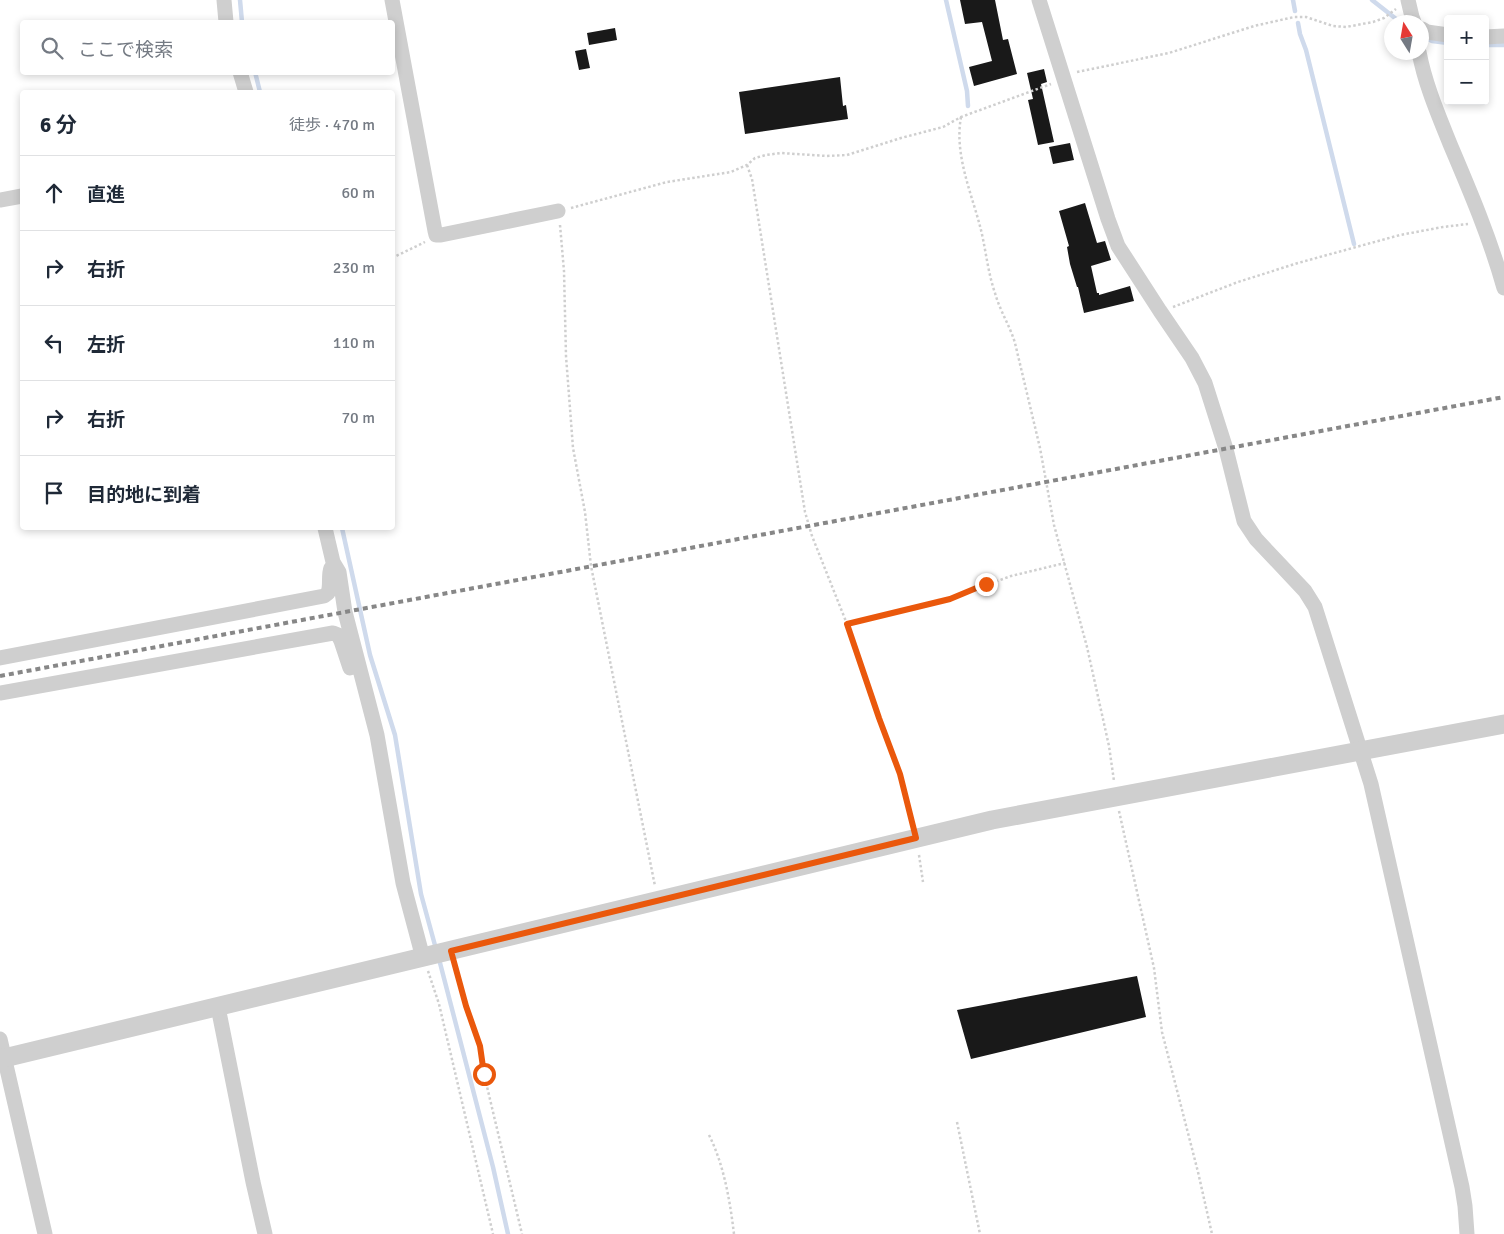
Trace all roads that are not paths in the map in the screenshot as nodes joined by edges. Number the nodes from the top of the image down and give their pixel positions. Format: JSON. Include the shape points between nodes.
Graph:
{"nodes":[{"id":1,"x":224,"y":0,"type":"edge"},
{"id":2,"x":392,"y":0,"type":"edge"},
{"id":3,"x":1040,"y":0,"type":"edge"},
{"id":4,"x":1408,"y":0,"type":"edge"},
{"id":5,"x":1412,"y":15,"type":"edge"},
{"id":6,"x":226,"y":20,"type":"edge"},
{"id":7,"x":1429,"y":32,"type":"edge"},
{"id":8,"x":1444,"y":34,"type":"edge"},
{"id":9,"x":1504,"y":36,"type":"edge"},
{"id":10,"x":1489,"y":37,"type":"edge"},
{"id":11,"x":1421,"y":60,"type":"edge"},
{"id":12,"x":241,"y":75,"type":"edge"},
{"id":13,"x":245,"y":90,"type":"edge"},
{"id":14,"x":20,"y":196,"type":"edge"},
{"id":15,"x":0,"y":200,"type":"edge"},
{"id":16,"x":558,"y":211,"type":"road end"},
{"id":17,"x":1504,"y":288,"type":"edge"},
{"id":18,"x":325,"y":530,"type":"edge"},
{"id":19,"x":333,"y":562,"type":"junction"},
{"id":20,"x":0,"y":658,"type":"edge"},
{"id":21,"x":0,"y":693,"type":"edge"},
{"id":22,"x":370,"y":707,"type":"junction"},
{"id":23,"x":1504,"y":724,"type":"edge"},
{"id":24,"x":1361,"y":751,"type":"junction"},
{"id":25,"x":425,"y":957,"type":"junction"},
{"id":26,"x":218,"y":1007,"type":"junction"},
{"id":27,"x":0,"y":1039,"type":"edge"},
{"id":28,"x":2,"y":1058,"type":"edge"},
{"id":29,"x":45,"y":1234,"type":"edge"},
{"id":30,"x":265,"y":1234,"type":"edge"},
{"id":31,"x":1467,"y":1234,"type":"edge"}],
"edges":[{"from":1,"to":6,"type":"street"},
{"from":2,"to":16,"type":"street","via":[[436,235]]},
{"from":3,"to":24,"type":"street","via":[[1118,246],[1205,383],[1226,448],[1244,521],[1256,540],[1306,591],[1314,607]]},
{"from":4,"to":5,"type":"street"},
{"from":7,"to":8,"type":"street"},
{"from":9,"to":10,"type":"street"},
{"from":11,"to":17,"type":"street","via":[[1429,92],[1484,226]]},
{"from":12,"to":13,"type":"street"},
{"from":14,"to":15,"type":"street"},
{"from":18,"to":19,"type":"street"},
{"from":19,"to":20,"type":"street","via":[[329,574],[330,587],[324,596]]},
{"from":19,"to":22,"type":"street"},
{"from":21,"to":22,"type":"street","via":[[333,633],[338,635],[353,678]]},
{"from":22,"to":25,"type":"street","via":[[403,884]]},
{"from":23,"to":24,"type":"street"},
{"from":24,"to":25,"type":"street","via":[[1019,815]]},
{"from":24,"to":31,"type":"street","via":[[1462,1187]]},
{"from":25,"to":26,"type":"street"},
{"from":26,"to":28,"type":"street"},
{"from":26,"to":30,"type":"street"},
{"from":27,"to":28,"type":"street"},
{"from":28,"to":29,"type":"street"}]}
